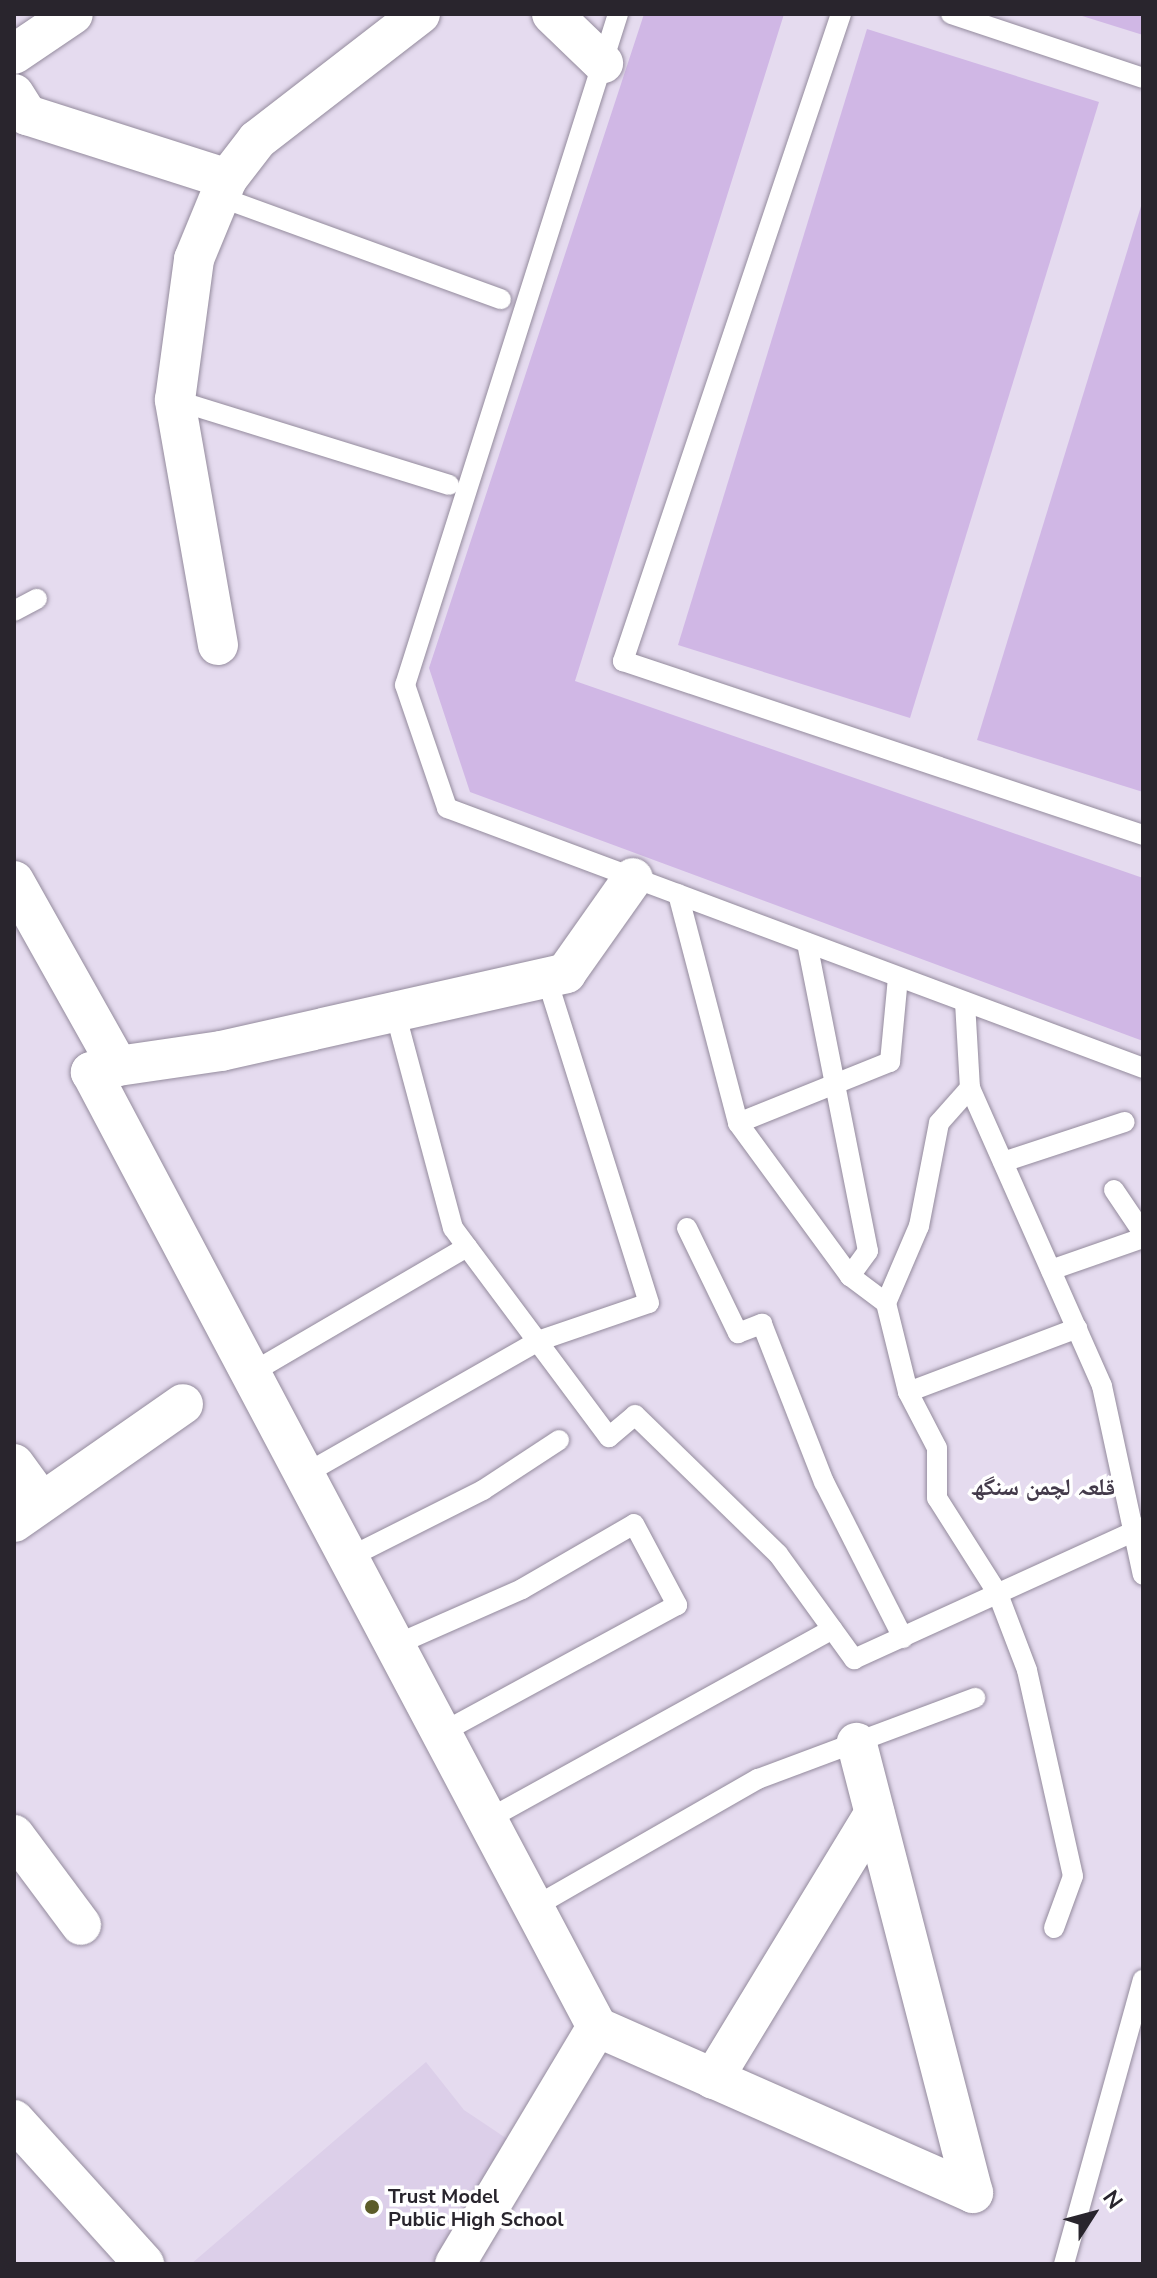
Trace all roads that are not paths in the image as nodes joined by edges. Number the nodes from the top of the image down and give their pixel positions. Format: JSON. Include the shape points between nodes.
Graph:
{"nodes":[{"id":1,"x":73,"y":14,"type":"edge"},
{"id":2,"x":420,"y":14,"type":"edge"},
{"id":3,"x":552,"y":14,"type":"edge"},
{"id":4,"x":618,"y":14,"type":"edge"},
{"id":5,"x":841,"y":14,"type":"edge"},
{"id":6,"x":951,"y":14,"type":"edge"},
{"id":7,"x":14,"y":54,"type":"edge"},
{"id":8,"x":603,"y":63,"type":"junction"},
{"id":9,"x":1143,"y":78,"type":"edge"},
{"id":10,"x":14,"y":94,"type":"edge"},
{"id":11,"x":223,"y":188,"type":"junction"},
{"id":12,"x":501,"y":299,"type":"dead end"},
{"id":13,"x":175,"y":400,"type":"junction"},
{"id":14,"x":449,"y":485,"type":"dead end"},
{"id":15,"x":37,"y":599,"type":"dead end"},
{"id":16,"x":14,"y":611,"type":"edge"},
{"id":17,"x":218,"y":645,"type":"dead end"},
{"id":18,"x":1143,"y":835,"type":"edge"},
{"id":19,"x":633,"y":878,"type":"junction"},
{"id":20,"x":14,"y":881,"type":"edge"},
{"id":21,"x":678,"y":894,"type":"junction"},
{"id":22,"x":807,"y":943,"type":"junction"},
{"id":23,"x":546,"y":977,"type":"junction"},
{"id":24,"x":898,"y":977,"type":"junction"},
{"id":25,"x":965,"y":1002,"type":"junction"},
{"id":26,"x":394,"y":1008,"type":"junction"},
{"id":27,"x":118,"y":1066,"type":"junction"},
{"id":28,"x":1143,"y":1068,"type":"edge"},
{"id":29,"x":832,"y":1085,"type":"junction"},
{"id":30,"x":970,"y":1088,"type":"junction"},
{"id":31,"x":1125,"y":1122,"type":"dead end"},
{"id":32,"x":738,"y":1123,"type":"junction"},
{"id":33,"x":1003,"y":1162,"type":"junction"},
{"id":34,"x":1114,"y":1190,"type":"dead end"},
{"id":35,"x":687,"y":1228,"type":"dead end"},
{"id":36,"x":1143,"y":1236,"type":"edge"},
{"id":37,"x":467,"y":1247,"type":"junction"},
{"id":38,"x":1051,"y":1270,"type":"junction"},
{"id":39,"x":850,"y":1276,"type":"junction"},
{"id":40,"x":886,"y":1303,"type":"junction"},
{"id":41,"x":1077,"y":1328,"type":"junction"},
{"id":42,"x":538,"y":1341,"type":"junction"},
{"id":43,"x":253,"y":1372,"type":"junction"},
{"id":44,"x":908,"y":1392,"type":"junction"},
{"id":45,"x":183,"y":1404,"type":"dead end"},
{"id":46,"x":559,"y":1440,"type":"dead end"},
{"id":47,"x":14,"y":1464,"type":"edge"},
{"id":48,"x":305,"y":1474,"type":"junction"},
{"id":49,"x":28,"y":1511,"type":"edge"},
{"id":50,"x":1138,"y":1529,"type":"edge"},
{"id":51,"x":348,"y":1558,"type":"junction"},
{"id":52,"x":1143,"y":1575,"type":"edge"},
{"id":53,"x":998,"y":1594,"type":"junction"},
{"id":54,"x":832,"y":1629,"type":"junction"},
{"id":55,"x":903,"y":1638,"type":"junction"},
{"id":56,"x":393,"y":1646,"type":"junction"},
{"id":57,"x":975,"y":1698,"type":"dead end"},
{"id":58,"x":438,"y":1735,"type":"junction"},
{"id":59,"x":857,"y":1743,"type":"junction"},
{"id":60,"x":875,"y":1813,"type":"junction"},
{"id":61,"x":483,"y":1822,"type":"junction"},
{"id":62,"x":14,"y":1835,"type":"edge"},
{"id":63,"x":529,"y":1910,"type":"junction"},
{"id":64,"x":81,"y":1925,"type":"dead end"},
{"id":65,"x":1054,"y":1928,"type":"dead end"},
{"id":66,"x":1143,"y":1980,"type":"edge"},
{"id":67,"x":597,"y":2027,"type":"junction"},
{"id":68,"x":713,"y":2079,"type":"junction"},
{"id":69,"x":14,"y":2120,"type":"edge"},
{"id":70,"x":144,"y":2264,"type":"edge"},
{"id":71,"x":455,"y":2264,"type":"edge"},
{"id":72,"x":1064,"y":2264,"type":"edge"}],
"edges":[{"from":1,"to":7,"type":"street"},
{"from":2,"to":11,"type":"street","via":[[257,140]]},
{"from":3,"to":8,"type":"street"},
{"from":4,"to":8,"type":"lane"},
{"from":5,"to":18,"type":"lane","via":[[623,661]]},
{"from":6,"to":9,"type":"lane"},
{"from":8,"to":19,"type":"lane","via":[[405,685],[447,808]]},
{"from":10,"to":11,"type":"street","via":[[27,115]]},
{"from":11,"to":12,"type":"lane"},
{"from":11,"to":13,"type":"street","via":[[194,259]]},
{"from":13,"to":14,"type":"lane"},
{"from":13,"to":17,"type":"street"},
{"from":15,"to":16,"type":"lane"},
{"from":19,"to":21,"type":"lane"},
{"from":19,"to":23,"type":"street","via":[[566,973]]},
{"from":20,"to":27,"type":"street"},
{"from":21,"to":22,"type":"lane"},
{"from":21,"to":32,"type":"lane"},
{"from":22,"to":24,"type":"lane"},
{"from":22,"to":29,"type":"lane"},
{"from":23,"to":26,"type":"street"},
{"from":23,"to":42,"type":"lane","via":[[649,1303]]},
{"from":24,"to":25,"type":"lane"},
{"from":24,"to":29,"type":"lane","via":[[890,1062]]},
{"from":25,"to":28,"type":"lane"},
{"from":25,"to":30,"type":"lane"},
{"from":26,"to":27,"type":"street","via":[[221,1051]]},
{"from":26,"to":37,"type":"lane","via":[[453,1228]]},
{"from":27,"to":43,"type":"street","via":[[91,1072]]},
{"from":29,"to":32,"type":"lane"},
{"from":29,"to":39,"type":"lane","via":[[868,1251]]},
{"from":30,"to":33,"type":"lane"},
{"from":30,"to":40,"type":"lane","via":[[939,1123],[919,1226]]},
{"from":31,"to":33,"type":"lane"},
{"from":32,"to":39,"type":"lane"},
{"from":33,"to":38,"type":"lane"},
{"from":34,"to":36,"type":"lane"},
{"from":35,"to":55,"type":"lane","via":[[738,1333],[762,1324],[824,1482]]},
{"from":36,"to":38,"type":"lane"},
{"from":37,"to":42,"type":"lane"},
{"from":37,"to":43,"type":"lane"},
{"from":38,"to":41,"type":"lane"},
{"from":39,"to":40,"type":"lane"},
{"from":40,"to":44,"type":"lane"},
{"from":41,"to":44,"type":"lane"},
{"from":41,"to":50,"type":"lane","via":[[1102,1386]]},
{"from":42,"to":48,"type":"lane"},
{"from":42,"to":54,"type":"lane","via":[[609,1437],[635,1415],[778,1554]]},
{"from":43,"to":48,"type":"street"},
{"from":44,"to":53,"type":"lane","via":[[937,1448],[937,1498]]},
{"from":45,"to":49,"type":"street"},
{"from":46,"to":51,"type":"lane","via":[[483,1490]]},
{"from":47,"to":49,"type":"street"},
{"from":48,"to":51,"type":"street"},
{"from":50,"to":52,"type":"lane"},
{"from":50,"to":53,"type":"lane"},
{"from":51,"to":56,"type":"street"},
{"from":53,"to":55,"type":"lane"},
{"from":53,"to":65,"type":"lane","via":[[1027,1670],[1073,1876]]},
{"from":54,"to":55,"type":"lane","via":[[854,1659]]},
{"from":54,"to":61,"type":"lane"},
{"from":56,"to":58,"type":"street"},
{"from":56,"to":58,"type":"lane","via":[[522,1589],[634,1524],[677,1605]]},
{"from":57,"to":59,"type":"lane"},
{"from":58,"to":61,"type":"street"},
{"from":59,"to":60,"type":"street"},
{"from":59,"to":63,"type":"lane","via":[[758,1779]]},
{"from":60,"to":68,"type":"street"},
{"from":60,"to":68,"type":"street","via":[[973,2193]]},
{"from":61,"to":63,"type":"street"},
{"from":62,"to":64,"type":"street"},
{"from":63,"to":67,"type":"street"},
{"from":66,"to":72,"type":"lane"},
{"from":67,"to":68,"type":"street"},
{"from":67,"to":71,"type":"street"},
{"from":69,"to":70,"type":"street"}]}
